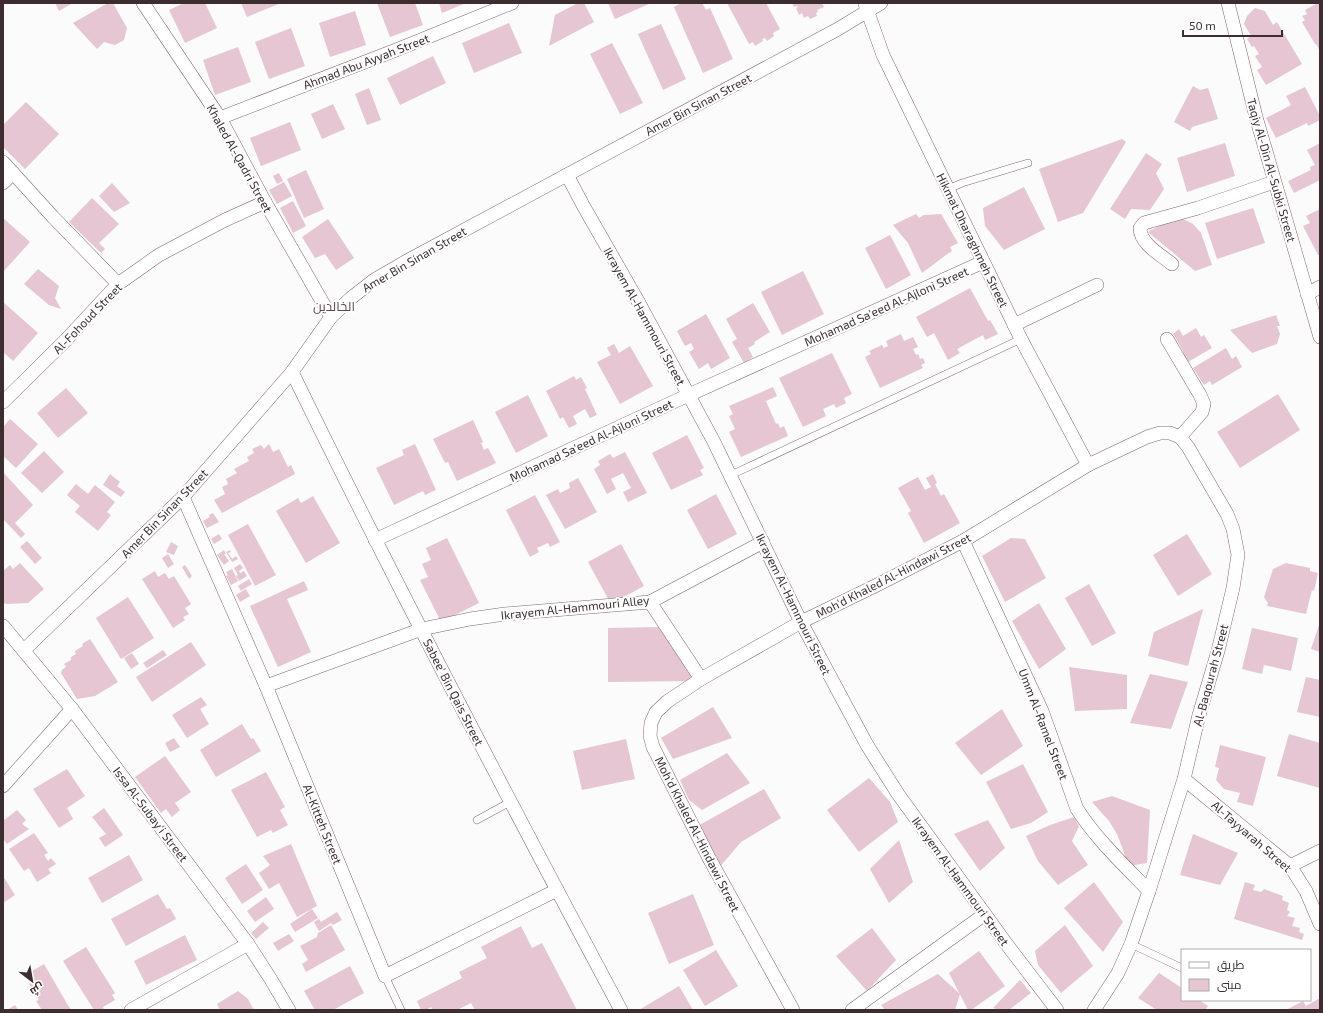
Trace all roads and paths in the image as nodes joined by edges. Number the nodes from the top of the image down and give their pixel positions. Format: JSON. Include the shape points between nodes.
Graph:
{"nodes":[{"id":1,"x":143,"y":3,"type":"edge"},
{"id":2,"x":512,"y":3,"type":"edge"},
{"id":3,"x":881,"y":3,"type":"edge"},
{"id":4,"x":1228,"y":3,"type":"edge"},
{"id":5,"x":866,"y":7,"type":"edge"},
{"id":6,"x":220,"y":118,"type":"junction"},
{"id":7,"x":3,"y":162,"type":"edge"},
{"id":8,"x":1028,"y":164,"type":"dead end"},
{"id":9,"x":13,"y":174,"type":"junction"},
{"id":10,"x":567,"y":175,"type":"junction"},
{"id":11,"x":1274,"y":182,"type":"junction"},
{"id":12,"x":3,"y":183,"type":"edge"},
{"id":13,"x":948,"y":189,"type":"junction"},
{"id":14,"x":265,"y":202,"type":"junction"},
{"id":15,"x":984,"y":262,"type":"junction"},
{"id":16,"x":1172,"y":264,"type":"dead end"},
{"id":17,"x":118,"y":284,"type":"junction"},
{"id":18,"x":1097,"y":285,"type":"dead end"},
{"id":19,"x":1320,"y":287,"type":"edge"},
{"id":20,"x":1307,"y":294,"type":"junction"},
{"id":21,"x":331,"y":316,"type":"junction"},
{"id":22,"x":1014,"y":325,"type":"junction"},
{"id":23,"x":1320,"y":337,"type":"edge"},
{"id":24,"x":1167,"y":338,"type":"dead end"},
{"id":25,"x":1021,"y":339,"type":"junction"},
{"id":26,"x":292,"y":372,"type":"junction"},
{"id":27,"x":689,"y":395,"type":"junction"},
{"id":28,"x":3,"y":402,"type":"edge"},
{"id":29,"x":1180,"y":437,"type":"junction"},
{"id":30,"x":1088,"y":465,"type":"junction"},
{"id":31,"x":731,"y":475,"type":"junction"},
{"id":32,"x":183,"y":497,"type":"junction"},
{"id":33,"x":375,"y":540,"type":"junction"},
{"id":34,"x":963,"y":541,"type":"junction"},
{"id":35,"x":763,"y":542,"type":"junction"},
{"id":36,"x":650,"y":602,"type":"junction"},
{"id":37,"x":801,"y":622,"type":"junction"},
{"id":38,"x":3,"y":626,"type":"edge"},
{"id":39,"x":422,"y":629,"type":"junction"},
{"id":40,"x":24,"y":650,"type":"junction"},
{"id":41,"x":701,"y":679,"type":"junction"},
{"id":42,"x":266,"y":686,"type":"junction"},
{"id":43,"x":72,"y":709,"type":"junction"},
{"id":44,"x":1184,"y":778,"type":"junction"},
{"id":45,"x":3,"y":786,"type":"edge"},
{"id":46,"x":510,"y":802,"type":"junction"},
{"id":47,"x":477,"y":820,"type":"dead end"},
{"id":48,"x":1320,"y":850,"type":"edge"},
{"id":49,"x":1290,"y":866,"type":"junction"},
{"id":50,"x":557,"y":890,"type":"junction"},
{"id":51,"x":1149,"y":892,"type":"junction"},
{"id":52,"x":985,"y":914,"type":"junction"},
{"id":53,"x":1320,"y":924,"type":"edge"},
{"id":54,"x":248,"y":944,"type":"junction"},
{"id":55,"x":1131,"y":944,"type":"junction"},
{"id":56,"x":1181,"y":968,"type":"edge"},
{"id":57,"x":385,"y":976,"type":"junction"},
{"id":58,"x":131,"y":1010,"type":"edge"},
{"id":59,"x":289,"y":1010,"type":"edge"},
{"id":60,"x":401,"y":1010,"type":"edge"},
{"id":61,"x":621,"y":1010,"type":"edge"},
{"id":62,"x":793,"y":1010,"type":"edge"},
{"id":63,"x":852,"y":1010,"type":"edge"},
{"id":64,"x":1057,"y":1010,"type":"edge"},
{"id":65,"x":1094,"y":1010,"type":"edge"}],
"edges":[{"from":1,"to":6,"type":"street","name":"Khaled Al-Qadri Street"},
{"from":2,"to":6,"type":"street","name":"Ahmad Abu Ayyah Street"},
{"from":3,"to":5,"type":"street","name":"Amer Bin Sinan Street"},
{"from":4,"to":11,"type":"street","name":"Taqiy Al-Din Al-Subki Street"},
{"from":5,"to":10,"type":"street","name":"Amer Bin Sinan Street","via":[[838,29]]},
{"from":5,"to":13,"type":"street","name":"Hikmat Dharaghmeh Street","via":[[883,55]]},
{"from":6,"to":14,"type":"street","name":"Khaled Al-Qadri Street"},
{"from":7,"to":9,"type":"street"},
{"from":8,"to":13,"type":"lane"},
{"from":9,"to":12,"type":"street"},
{"from":9,"to":17,"type":"street"},
{"from":10,"to":21,"type":"street","name":"Amer Bin Sinan Street","via":[[374,280]]},
{"from":10,"to":27,"type":"street","name":"Ikrayem Al-Hammouri Street"},
{"from":11,"to":16,"type":"street","via":[[1144,223],[1140,233],[1150,247]]},
{"from":11,"to":20,"type":"street","name":"Taqiy Al-Din Al-Subki Street"},
{"from":13,"to":15,"type":"street","name":"Hikmat Dharaghmeh Street"},
{"from":14,"to":17,"type":"street","name":"Al-Fohoud Street","via":[[159,255]]},
{"from":14,"to":21,"type":"street","name":"Khaled Al-Qadri Street"},
{"from":15,"to":22,"type":"street","name":"Hikmat Dharaghmeh Street"},
{"from":15,"to":27,"type":"street","name":"Mohamad Sa'eed Al-Ajloni Street"},
{"from":17,"to":28,"type":"street","name":"Al-Fohoud Street"},
{"from":18,"to":22,"type":"street"},
{"from":19,"to":20,"type":"street"},
{"from":20,"to":23,"type":"street","name":"Taqiy Al-Din Al-Subki Street"},
{"from":21,"to":26,"type":"street","name":"Amer Bin Sinan Street"},
{"from":22,"to":25,"type":"street","name":"Hikmat Dharaghmeh Street"},
{"from":24,"to":29,"type":"street","via":[[1204,404],[1202,412]]},
{"from":25,"to":30,"type":"street","name":"Hikmat Dharaghmeh Street"},
{"from":25,"to":31,"type":"lane"},
{"from":26,"to":32,"type":"street","name":"Amer Bin Sinan Street"},
{"from":26,"to":33,"type":"street","name":"Sabee' Bin Qais Street"},
{"from":27,"to":31,"type":"street","name":"Ikrayem Al-Hammouri Street"},
{"from":27,"to":33,"type":"street","name":"Mohamad Sa'eed Al-Ajloni Street"},
{"from":29,"to":30,"type":"street","via":[[1170,432],[1160,433]]},
{"from":29,"to":44,"type":"street","name":"Al-Baqourah Street","via":[[1192,452],[1227,514],[1238,555],[1218,651]]},
{"from":30,"to":34,"type":"street","name":"Moh'd Khaled Al-Hindawi Street"},
{"from":31,"to":35,"type":"street","name":"Ikrayem Al-Hammouri Street"},
{"from":32,"to":40,"type":"street","name":"Amer Bin Sinan Street"},
{"from":32,"to":42,"type":"street","name":"Al-Kitteh Street"},
{"from":33,"to":39,"type":"street","name":"Sabee' Bin Qais Street"},
{"from":34,"to":37,"type":"street","name":"Moh'd Khaled Al-Hindawi Street"},
{"from":34,"to":51,"type":"street","name":"Umm Al-Ramel Street","via":[[1042,711],[1077,809],[1098,837]]},
{"from":35,"to":36,"type":"street","name":"Ikrayem Al-Hammouri Alley"},
{"from":35,"to":37,"type":"street","name":"Ikrayem Al-Hammouri Street"},
{"from":36,"to":39,"type":"street","name":"Ikrayem Al-Hammouri Alley","via":[[505,614]]},
{"from":36,"to":41,"type":"street"},
{"from":37,"to":41,"type":"street","name":"Moh'd Khaled Al-Hindawi Street"},
{"from":37,"to":52,"type":"street","name":"Ikrayem Al-Hammouri Street","via":[[884,772]]},
{"from":38,"to":40,"type":"street","name":"Issa Al-Subay'i Street"},
{"from":39,"to":42,"type":"street","name":"Ikrayem Al-Hammouri Alley"},
{"from":39,"to":46,"type":"street","name":"Sabee' Bin Qais Street"},
{"from":40,"to":43,"type":"street","name":"Issa Al-Subay'i Street"},
{"from":41,"to":62,"type":"street","name":"Moh'd Khaled Al-Hindawi Street","via":[[656,712],[651,723],[650,736],[653,747],[709,858]]},
{"from":42,"to":57,"type":"street","name":"Al-Kitteh Street"},
{"from":43,"to":45,"type":"street"},
{"from":43,"to":54,"type":"street","name":"Issa Al-Subay'i Street"},
{"from":44,"to":49,"type":"street","name":"Al-Tayyarah Street"},
{"from":44,"to":51,"type":"street","name":"Al-Baqourah Street"},
{"from":46,"to":47,"type":"lane"},
{"from":46,"to":50,"type":"street","name":"Sabee' Bin Qais Street"},
{"from":48,"to":49,"type":"street"},
{"from":49,"to":53,"type":"street","name":"Al-Tayyarah Street","via":[[1306,891]]},
{"from":50,"to":57,"type":"street"},
{"from":50,"to":61,"type":"street","name":"Sabee' Bin Qais Street"},
{"from":51,"to":55,"type":"street","name":"Al-Baqourah Street"},
{"from":52,"to":63,"type":"street"},
{"from":52,"to":64,"type":"street","name":"Ikrayem Al-Hammouri Street"},
{"from":54,"to":58,"type":"street"},
{"from":54,"to":59,"type":"street","name":"Issa Al-Subay'i Street"},
{"from":55,"to":56,"type":"lane"},
{"from":55,"to":65,"type":"street","name":"Al-Baqourah Street","via":[[1118,973]]},
{"from":57,"to":60,"type":"lane"}]}
